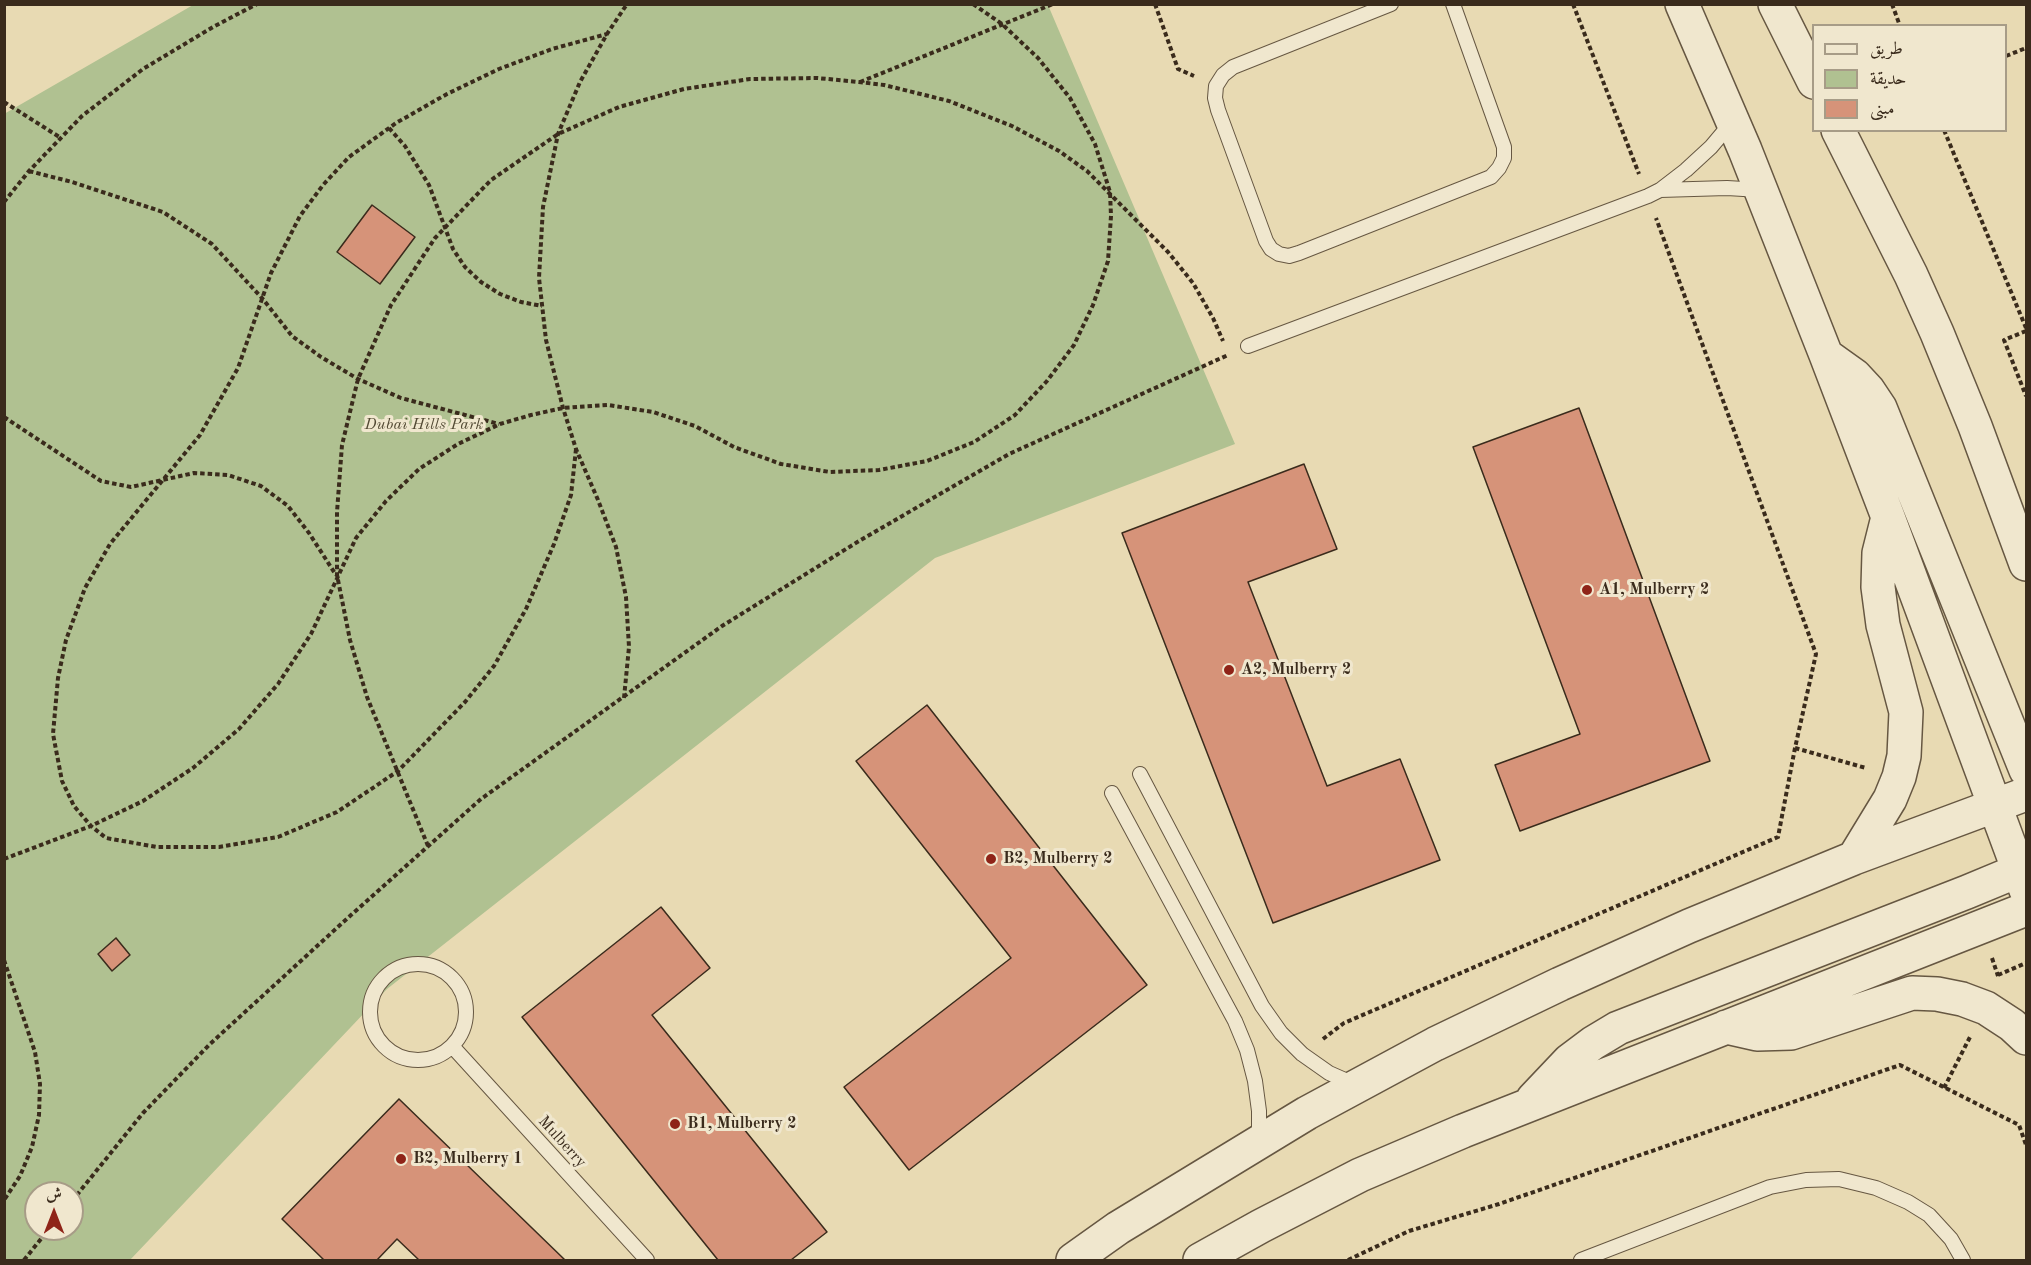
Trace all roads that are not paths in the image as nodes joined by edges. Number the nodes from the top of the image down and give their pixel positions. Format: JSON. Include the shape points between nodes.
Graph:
{"nodes":[{"id":1,"x":1391,"y":4,"type":"edge"},
{"id":2,"x":1453,"y":4,"type":"edge"},
{"id":3,"x":1682,"y":4,"type":"edge"},
{"id":4,"x":1775,"y":4,"type":"edge"},
{"id":5,"x":1812,"y":78,"type":"edge"},
{"id":6,"x":1732,"y":122,"type":"junction"},
{"id":7,"x":1839,"y":132,"type":"edge"},
{"id":8,"x":1762,"y":190,"type":"junction"},
{"id":9,"x":1654,"y":193,"type":"junction"},
{"id":10,"x":1248,"y":346,"type":"dead end"},
{"id":11,"x":1826,"y":355,"type":"junction"},
{"id":12,"x":1888,"y":517,"type":"junction"},
{"id":13,"x":2026,"y":564,"type":"edge"},
{"id":14,"x":2026,"y":770,"type":"edge"},
{"id":15,"x":1140,"y":774,"type":"dead end"},
{"id":16,"x":1112,"y":793,"type":"dead end"},
{"id":17,"x":2026,"y":794,"type":"edge"},
{"id":18,"x":1996,"y":805,"type":"junction"},
{"id":19,"x":2026,"y":830,"type":"edge"},
{"id":20,"x":1854,"y":858,"type":"junction"},
{"id":21,"x":2024,"y":875,"type":"edge"},
{"id":22,"x":2026,"y":909,"type":"edge"},
{"id":23,"x":1724,"y":1027,"type":"junction"},
{"id":24,"x":2026,"y":1038,"type":"edge"},
{"id":25,"x":452,"y":1046,"type":"junction"},
{"id":26,"x":1356,"y":1085,"type":"junction"},
{"id":27,"x":1528,"y":1105,"type":"junction"},
{"id":28,"x":1259,"y":1142,"type":"junction"},
{"id":29,"x":647,"y":1260,"type":"edge"},
{"id":30,"x":1073,"y":1260,"type":"edge"},
{"id":31,"x":1200,"y":1260,"type":"edge"},
{"id":32,"x":1581,"y":1260,"type":"edge"},
{"id":33,"x":1963,"y":1260,"type":"edge"}],
"edges":[{"from":1,"to":2,"type":"lane","via":[[1233,67],[1216,86],[1218,110],[1266,241],[1280,254],[1289,256],[1491,177],[1499,168],[1504,158],[1501,136]]},
{"from":3,"to":6,"type":"street"},
{"from":4,"to":5,"type":"street"},
{"from":6,"to":8,"type":"street"},
{"from":6,"to":9,"type":"lane","via":[[1686,170]]},
{"from":7,"to":13,"type":"street","via":[[1937,333]]},
{"from":8,"to":9,"type":"lane"},
{"from":8,"to":11,"type":"street"},
{"from":9,"to":10,"type":"lane"},
{"from":11,"to":12,"type":"street"},
{"from":11,"to":14,"type":"street","via":[[1855,376],[1880,408]]},
{"from":12,"to":18,"type":"street"},
{"from":12,"to":20,"type":"street","via":[[1879,553],[1878,587],[1883,624],[1906,712],[1904,756],[1890,799]]},
{"from":15,"to":26,"type":"lane","via":[[1262,1006],[1302,1054],[1329,1073]]},
{"from":16,"to":28,"type":"lane","via":[[1235,1021],[1255,1081]]},
{"from":17,"to":18,"type":"street"},
{"from":18,"to":19,"type":"street"},
{"from":18,"to":20,"type":"street"},
{"from":18,"to":21,"type":"street"},
{"from":20,"to":26,"type":"street","via":[[1560,984]]},
{"from":21,"to":27,"type":"street","via":[[1618,1028],[1569,1061]]},
{"from":22,"to":23,"type":"street"},
{"from":23,"to":24,"type":"street","via":[[1757,1034],[1791,1033],[1912,993],[1962,999],[1986,1008]]},
{"from":23,"to":27,"type":"street"},
{"from":25,"to":25,"type":"lane","via":[[462,1033],[466,1018],[460,988],[449,976],[420,964],[405,966],[379,984],[370,1014],[381,1043],[408,1059],[424,1060]]},
{"from":25,"to":29,"type":"lane","name":"Mulberry"},
{"from":26,"to":28,"type":"street"},
{"from":27,"to":31,"type":"street","via":[[1360,1175]]},
{"from":28,"to":30,"type":"street"},
{"from":32,"to":33,"type":"lane","via":[[1770,1187],[1839,1179],[1876,1188],[1929,1215],[1951,1239]]}]}
